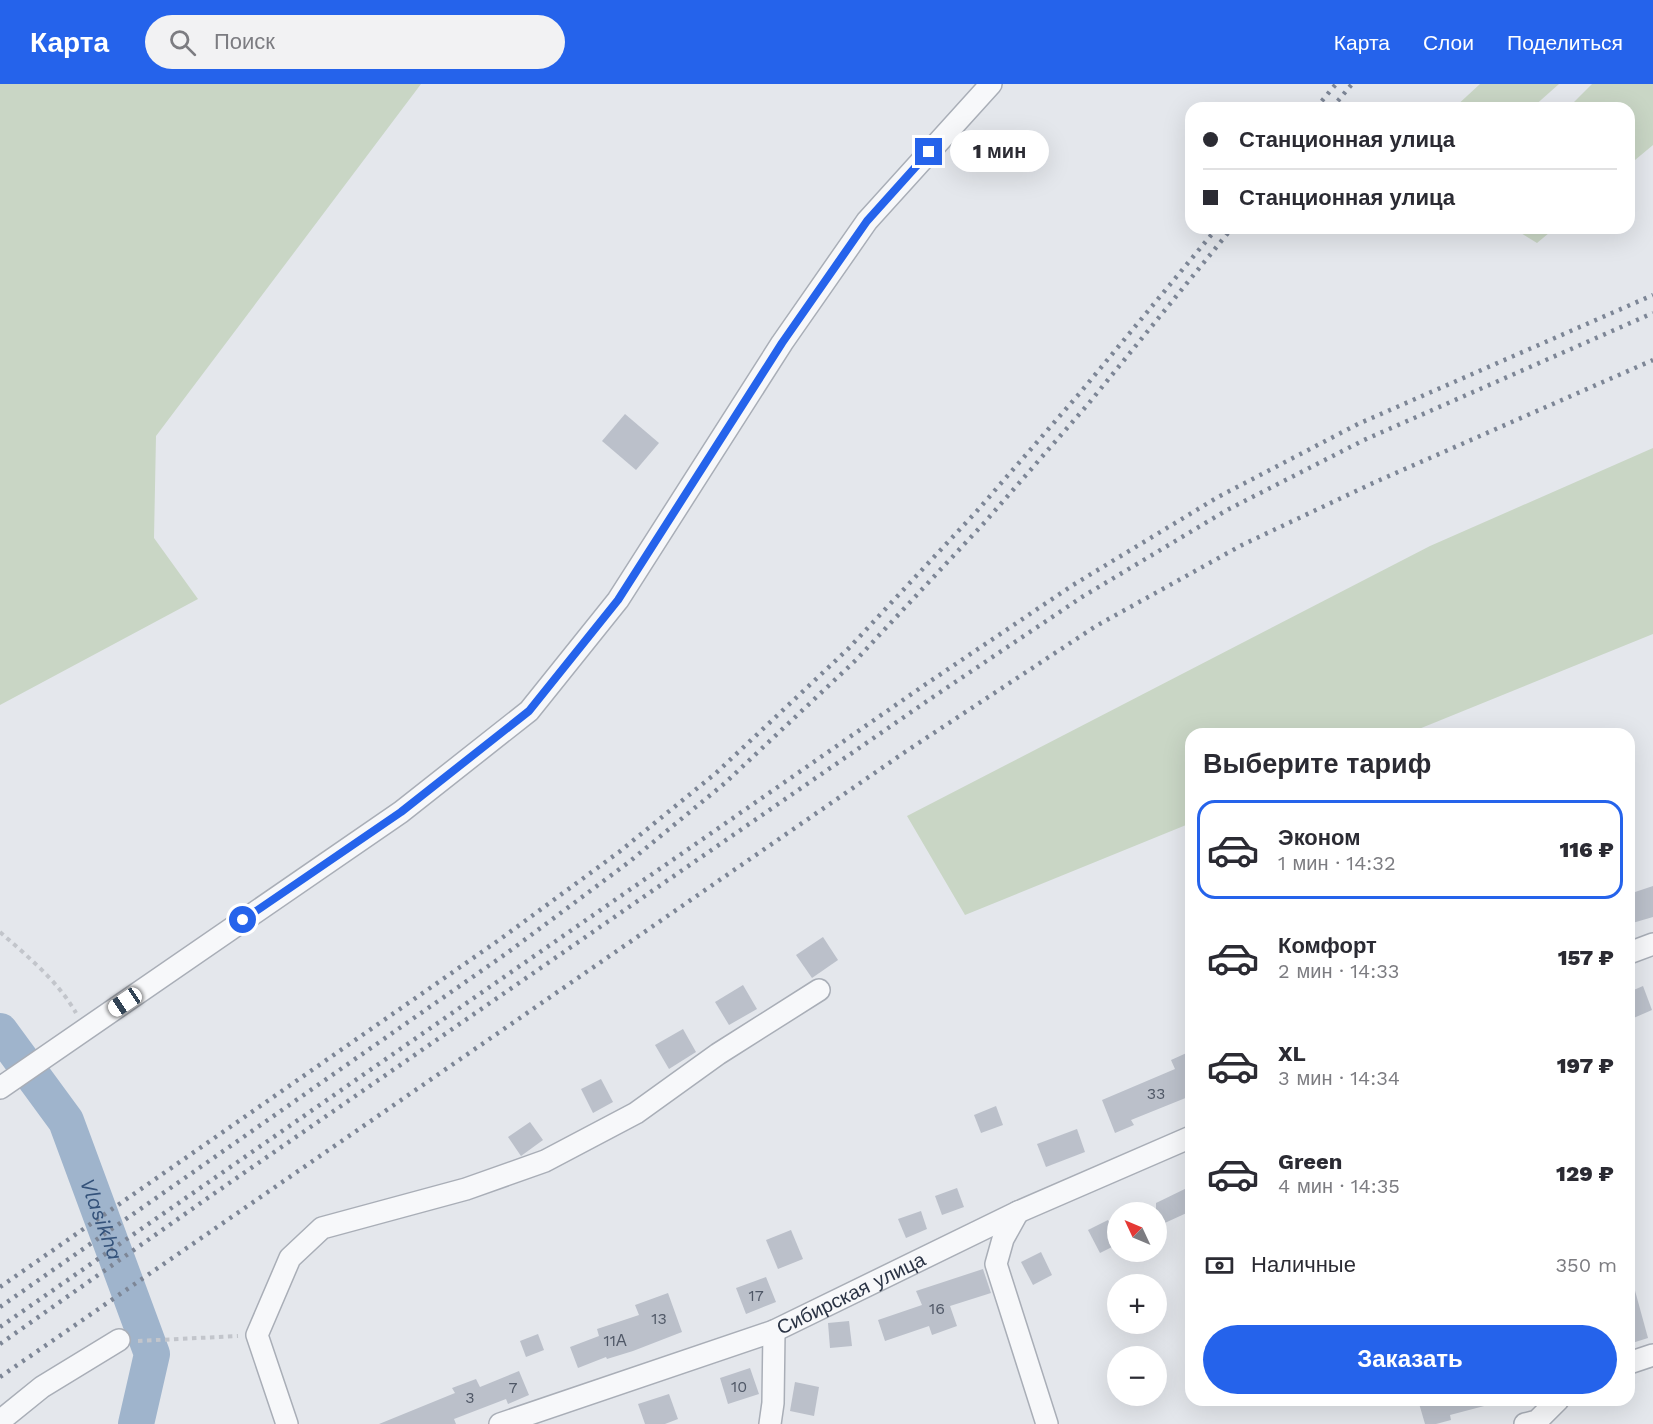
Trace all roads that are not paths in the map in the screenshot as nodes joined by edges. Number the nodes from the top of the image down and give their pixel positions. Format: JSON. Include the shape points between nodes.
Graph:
{"nodes":[{"id":1,"x":991,"y":84,"type":"edge"},
{"id":2,"x":1653,"y":944,"type":"edge"},
{"id":3,"x":1635,"y":951,"type":"edge"},
{"id":4,"x":819,"y":990,"type":"dead end"},
{"id":5,"x":0,"y":1088,"type":"edge"},
{"id":6,"x":1185,"y":1140,"type":"edge"},
{"id":7,"x":1018,"y":1212,"type":"junction"},
{"id":8,"x":774,"y":1331,"type":"junction"},
{"id":9,"x":119,"y":1341,"type":"dead end"},
{"id":10,"x":1653,"y":1355,"type":"edge"},
{"id":11,"x":1635,"y":1361,"type":"edge"},
{"id":12,"x":1552,"y":1406,"type":"edge"},
{"id":13,"x":0,"y":1421,"type":"edge"},
{"id":14,"x":287,"y":1424,"type":"edge"},
{"id":15,"x":500,"y":1424,"type":"edge"},
{"id":16,"x":770,"y":1424,"type":"edge"},
{"id":17,"x":1047,"y":1424,"type":"edge"},
{"id":18,"x":1525,"y":1424,"type":"edge"}],
"edges":[{"from":1,"to":5,"type":"street","via":[[867,221],[782,343],[618,600],[529,711],[401,812]]},
{"from":2,"to":3,"type":"street"},
{"from":4,"to":14,"type":"street","via":[[718,1054],[636,1113],[545,1161],[466,1189],[322,1228],[290,1258],[257,1335]]},
{"from":6,"to":7,"type":"street","name":"Сибирская улица"},
{"from":7,"to":8,"type":"street","name":"Сибирская улица"},
{"from":7,"to":17,"type":"street","via":[[1003,1239],[996,1264]]},
{"from":8,"to":15,"type":"street","name":"Сибирская улица"},
{"from":8,"to":16,"type":"street"},
{"from":9,"to":13,"type":"street","via":[[42,1387]]},
{"from":10,"to":11,"type":"street"},
{"from":12,"to":18,"type":"street","via":[[1537,1421]]}]}
